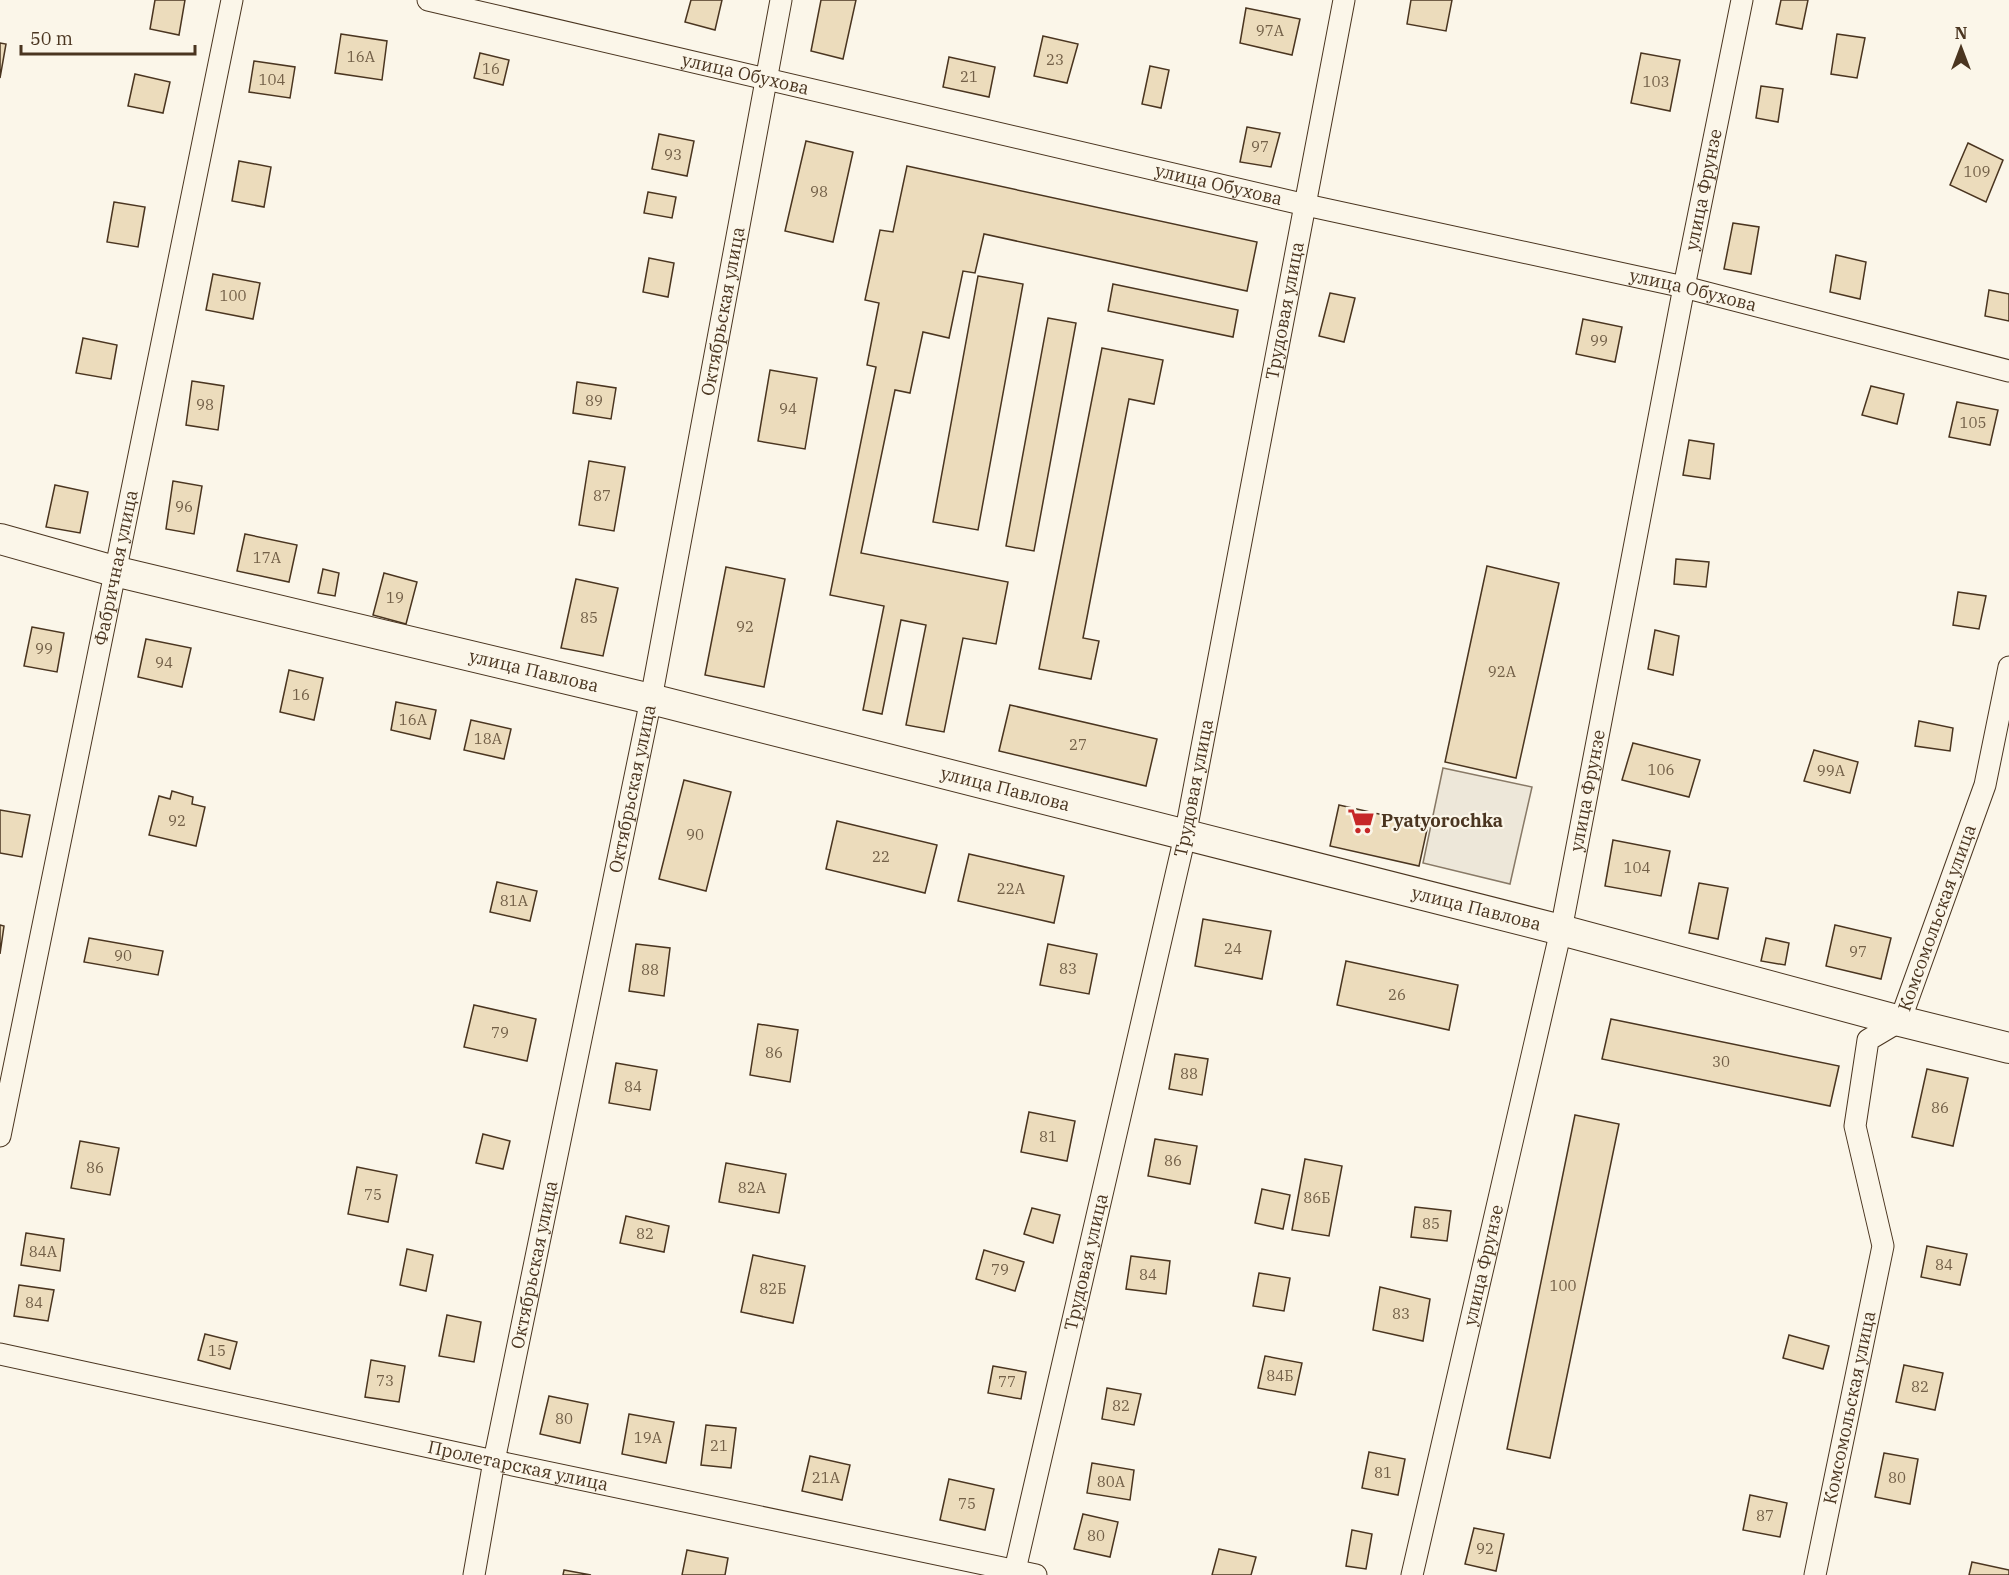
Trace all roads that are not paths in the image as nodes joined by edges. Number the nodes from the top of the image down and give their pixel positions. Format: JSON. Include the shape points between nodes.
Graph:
{"nodes":[{"id":1,"x":232,"y":0,"type":"edge"},
{"id":2,"x":428,"y":0,"type":"edge"},
{"id":3,"x":781,"y":0,"type":"edge"},
{"id":4,"x":1344,"y":0,"type":"edge"},
{"id":5,"x":1742,"y":0,"type":"edge"},
{"id":6,"x":766,"y":78,"type":"junction"},
{"id":7,"x":1306,"y":205,"type":"junction"},
{"id":8,"x":1684,"y":287,"type":"junction"},
{"id":9,"x":2009,"y":371,"type":"edge"},
{"id":10,"x":0,"y":540,"type":"edge"},
{"id":11,"x":114,"y":571,"type":"junction"},
{"id":12,"x":2009,"y":667,"type":"edge"},
{"id":13,"x":651,"y":699,"type":"junction"},
{"id":14,"x":1185,"y":836,"type":"junction"},
{"id":15,"x":1561,"y":930,"type":"junction"},
{"id":16,"x":1900,"y":1021,"type":"junction"},
{"id":17,"x":2009,"y":1048,"type":"edge"},
{"id":18,"x":0,"y":1136,"type":"edge"},
{"id":19,"x":0,"y":1354,"type":"edge"},
{"id":20,"x":494,"y":1461,"type":"junction"},
{"id":21,"x":1015,"y":1570,"type":"junction"},
{"id":22,"x":474,"y":1575,"type":"edge"},
{"id":23,"x":1036,"y":1575,"type":"edge"},
{"id":24,"x":1412,"y":1575,"type":"edge"},
{"id":25,"x":1815,"y":1575,"type":"edge"}],
"edges":[{"from":1,"to":11,"type":"street","name":"Фабричная улица"},
{"from":2,"to":6,"type":"street","name":"улица Обухова"},
{"from":3,"to":6,"type":"street","name":"Октябрьская улица"},
{"from":4,"to":7,"type":"street","name":"Трудовая улица"},
{"from":5,"to":8,"type":"street","name":"улица Фрунзе"},
{"from":6,"to":7,"type":"street","name":"улица Обухова"},
{"from":6,"to":13,"type":"street","name":"Октябрьская улица"},
{"from":7,"to":8,"type":"street","name":"улица Обухова"},
{"from":7,"to":14,"type":"street","name":"Трудовая улица"},
{"from":8,"to":9,"type":"street","name":"улица Обухова"},
{"from":8,"to":15,"type":"street","name":"улица Фрунзе"},
{"from":10,"to":11,"type":"street","name":"улица Павлова"},
{"from":11,"to":13,"type":"street","name":"улица Павлова"},
{"from":11,"to":18,"type":"street","name":"Фабричная улица"},
{"from":12,"to":16,"type":"street","name":"Комсомольская улица","via":[[1985,785]]},
{"from":13,"to":14,"type":"street","name":"улица Павлова"},
{"from":13,"to":20,"type":"street","name":"Октябрьская улица"},
{"from":14,"to":15,"type":"street","name":"улица Павлова"},
{"from":14,"to":21,"type":"street","name":"Трудовая улица"},
{"from":15,"to":16,"type":"street","name":"улица Павлова"},
{"from":15,"to":24,"type":"street","name":"улица Фрунзе"},
{"from":16,"to":17,"type":"street","name":"улица Павлова"},
{"from":16,"to":25,"type":"street","name":"Комсомольская улица","via":[[1868,1040],[1866,1050],[1855,1125],[1883,1246]]},
{"from":19,"to":20,"type":"street","name":"Пролетарская улица"},
{"from":20,"to":21,"type":"street","name":"Пролетарская улица"},
{"from":20,"to":22,"type":"street","name":"Октябрьская улица"},
{"from":21,"to":23,"type":"street","name":"Пролетарская улица"}]}
